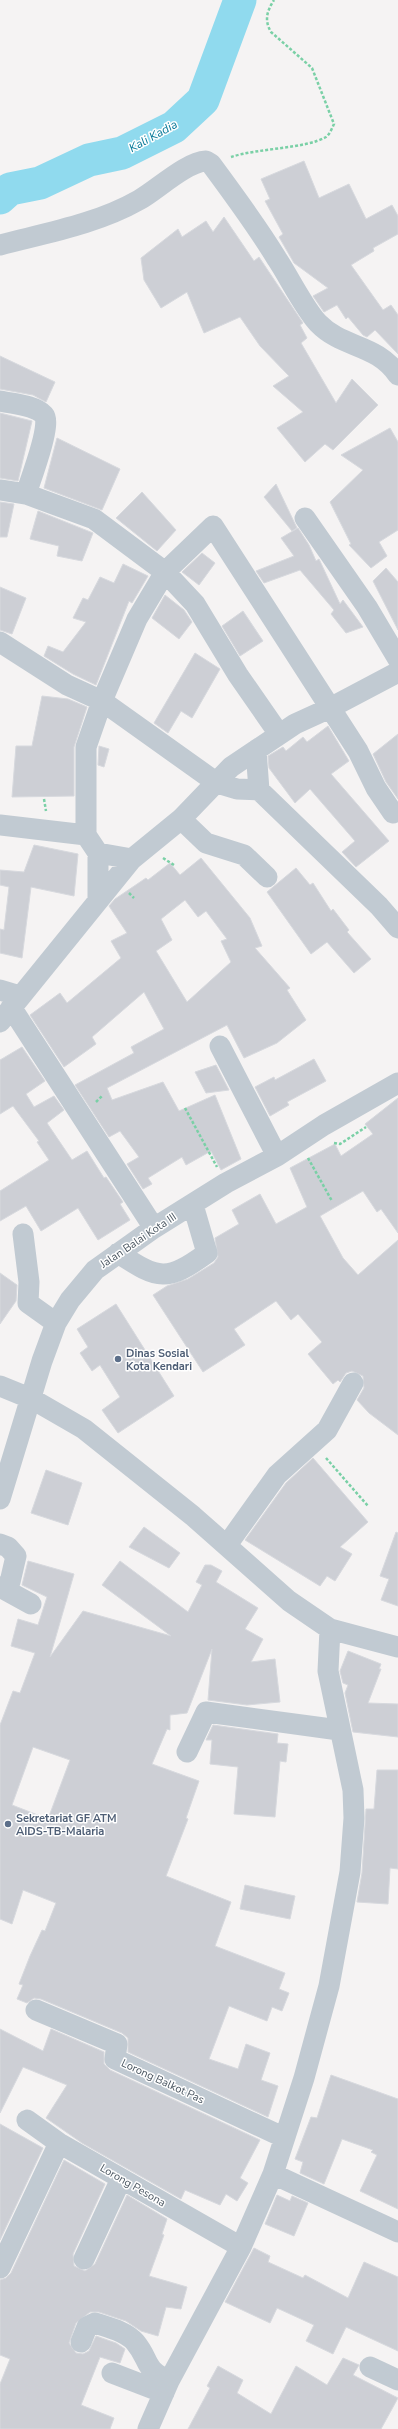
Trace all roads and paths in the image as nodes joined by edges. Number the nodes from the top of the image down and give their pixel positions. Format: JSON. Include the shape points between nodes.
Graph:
{"nodes":[{"id":1,"x":274,"y":0,"type":"edge"},
{"id":2,"x":211,"y":164,"type":"junction"},
{"id":3,"x":0,"y":245,"type":"edge"},
{"id":4,"x":398,"y":375,"type":"edge"},
{"id":5,"x":0,"y":401,"type":"edge"},
{"id":6,"x":0,"y":490,"type":"edge"},
{"id":7,"x":26,"y":494,"type":"junction"},
{"id":8,"x":305,"y":518,"type":"dead end"},
{"id":9,"x":165,"y":572,"type":"junction"},
{"id":10,"x":0,"y":642,"type":"edge"},
{"id":11,"x":398,"y":659,"type":"edge"},
{"id":12,"x":398,"y":672,"type":"edge"},
{"id":13,"x":102,"y":701,"type":"junction"},
{"id":14,"x":330,"y":708,"type":"junction"},
{"id":15,"x":279,"y":734,"type":"junction"},
{"id":16,"x":256,"y":750,"type":"junction"},
{"id":17,"x":218,"y":783,"type":"junction"},
{"id":18,"x":259,"y":790,"type":"junction"},
{"id":19,"x":393,"y":813,"type":"dead end"},
{"id":20,"x":181,"y":820,"type":"junction"},
{"id":21,"x":0,"y":825,"type":"edge"},
{"id":22,"x":86,"y":835,"type":"junction"},
{"id":23,"x":98,"y":853,"type":"junction"},
{"id":24,"x":132,"y":859,"type":"junction"},
{"id":25,"x":267,"y":877,"type":"dead end"},
{"id":26,"x":98,"y":899,"type":"junction"},
{"id":27,"x":398,"y":928,"type":"edge"},
{"id":28,"x":0,"y":990,"type":"edge"},
{"id":29,"x":10,"y":1008,"type":"edge"},
{"id":30,"x":220,"y":1046,"type":"dead end"},
{"id":31,"x":398,"y":1083,"type":"edge"},
{"id":32,"x":185,"y":1108,"type":"dead end"},
{"id":33,"x":300,"y":1142,"type":"junction"},
{"id":34,"x":277,"y":1156,"type":"junction"},
{"id":35,"x":226,"y":1183,"type":"junction"},
{"id":36,"x":332,"y":1201,"type":"dead end"},
{"id":37,"x":193,"y":1205,"type":"junction"},
{"id":38,"x":154,"y":1228,"type":"junction"},
{"id":39,"x":23,"y":1234,"type":"dead end"},
{"id":40,"x":118,"y":1253,"type":"junction"},
{"id":41,"x":56,"y":1324,"type":"junction"},
{"id":42,"x":353,"y":1383,"type":"dead end"},
{"id":43,"x":0,"y":1386,"type":"edge"},
{"id":44,"x":32,"y":1399,"type":"junction"},
{"id":45,"x":312,"y":1443,"type":"junction"},
{"id":46,"x":0,"y":1499,"type":"edge"},
{"id":47,"x":368,"y":1506,"type":"dead end"},
{"id":48,"x":0,"y":1544,"type":"edge"},
{"id":49,"x":227,"y":1545,"type":"junction"},
{"id":50,"x":5,"y":1584,"type":"edge"},
{"id":51,"x":31,"y":1604,"type":"dead end"},
{"id":52,"x":330,"y":1629,"type":"junction"},
{"id":53,"x":398,"y":1647,"type":"edge"},
{"id":54,"x":339,"y":1730,"type":"junction"},
{"id":55,"x":187,"y":1752,"type":"dead end"},
{"id":56,"x":36,"y":2010,"type":"dead end"},
{"id":57,"x":27,"y":2120,"type":"dead end"},
{"id":58,"x":283,"y":2137,"type":"junction"},
{"id":59,"x":60,"y":2143,"type":"junction"},
{"id":60,"x":273,"y":2174,"type":"junction"},
{"id":61,"x":121,"y":2179,"type":"junction"},
{"id":62,"x":398,"y":2232,"type":"edge"},
{"id":63,"x":241,"y":2247,"type":"junction"},
{"id":64,"x":84,"y":2259,"type":"dead end"},
{"id":65,"x":0,"y":2268,"type":"edge"},
{"id":66,"x":81,"y":2342,"type":"dead end"},
{"id":67,"x":370,"y":2366,"type":"dead end"},
{"id":68,"x":112,"y":2373,"type":"dead end"},
{"id":69,"x":398,"y":2380,"type":"edge"},
{"id":70,"x":167,"y":2387,"type":"junction"},
{"id":71,"x":148,"y":2429,"type":"edge"}],
"edges":[{"from":1,"to":2,"type":"path","via":[[268,10],[267,24],[271,32],[312,68],[334,124],[328,136],[314,142],[249,151]]},
{"from":2,"to":3,"type":"street","via":[[201,161],[138,201],[105,215]]},
{"from":2,"to":4,"type":"street","via":[[265,239],[316,321],[330,334],[374,352],[389,362]]},
{"from":5,"to":7,"type":"street","via":[[34,409],[44,414],[47,420]]},
{"from":6,"to":7,"type":"street"},
{"from":7,"to":9,"type":"street","via":[[94,519]]},
{"from":8,"to":11,"type":"street","via":[[367,607]]},
{"from":9,"to":13,"type":"street","via":[[137,619]]},
{"from":9,"to":14,"type":"street","via":[[213,526]]},
{"from":9,"to":15,"type":"street","via":[[195,604],[238,675]]},
{"from":10,"to":13,"type":"street","via":[[67,685]]},
{"from":12,"to":14,"type":"street"},
{"from":13,"to":17,"type":"street"},
{"from":13,"to":22,"type":"street","via":[[86,747]]},
{"from":14,"to":15,"type":"street"},
{"from":14,"to":19,"type":"street"},
{"from":15,"to":16,"type":"street"},
{"from":16,"to":17,"type":"street","via":[[231,767]]},
{"from":16,"to":18,"type":"street"},
{"from":17,"to":18,"type":"street","via":[[237,789]]},
{"from":17,"to":20,"type":"street"},
{"from":18,"to":27,"type":"street","via":[[374,901]]},
{"from":20,"to":24,"type":"street"},
{"from":20,"to":25,"type":"street","via":[[206,843],[244,855]]},
{"from":21,"to":22,"type":"street"},
{"from":22,"to":23,"type":"street"},
{"from":23,"to":24,"type":"street"},
{"from":23,"to":26,"type":"street"},
{"from":24,"to":26,"type":"street"},
{"from":26,"to":29,"type":"street","via":[[49,963]]},
{"from":28,"to":29,"type":"street"},
{"from":29,"to":38,"type":"street"},
{"from":30,"to":34,"type":"street"},
{"from":31,"to":33,"type":"street","name":"Jalan Balai Kota III"},
{"from":32,"to":35,"type":"path"},
{"from":33,"to":34,"type":"street","name":"Jalan Balai Kota III"},
{"from":33,"to":36,"type":"path"},
{"from":34,"to":35,"type":"street","name":"Jalan Balai Kota III"},
{"from":35,"to":37,"type":"street","name":"Jalan Balai Kota III"},
{"from":37,"to":38,"type":"street","name":"Jalan Balai Kota III"},
{"from":37,"to":40,"type":"street","via":[[207,1253],[188,1266],[163,1275],[143,1270]]},
{"from":38,"to":40,"type":"street","name":"Jalan Balai Kota III"},
{"from":39,"to":41,"type":"street","via":[[29,1282],[28,1303]]},
{"from":40,"to":41,"type":"street","name":"Jalan Balai Kota III","via":[[95,1270],[70,1300]]},
{"from":41,"to":44,"type":"street","name":"Jalan Balai Kota III","via":[[42,1361]]},
{"from":42,"to":45,"type":"street","via":[[328,1430]]},
{"from":43,"to":44,"type":"street"},
{"from":44,"to":46,"type":"street","name":"Jalan Balai Kota III"},
{"from":44,"to":49,"type":"street","via":[[84,1429]]},
{"from":45,"to":47,"type":"path"},
{"from":45,"to":49,"type":"street","via":[[277,1474]]},
{"from":48,"to":50,"type":"street","via":[[8,1547],[16,1556]]},
{"from":49,"to":52,"type":"street","via":[[289,1601]]},
{"from":50,"to":51,"type":"street"},
{"from":52,"to":53,"type":"street"},
{"from":52,"to":54,"type":"street","via":[[328,1671]]},
{"from":54,"to":55,"type":"street","via":[[206,1712]]},
{"from":54,"to":58,"type":"street","via":[[353,1790],[354,1818],[350,1872],[329,1986],[304,2078]]},
{"from":56,"to":58,"type":"street","name":"Lorong Balkot Pas","via":[[117,2044],[115,2059]]},
{"from":57,"to":59,"type":"street","name":"Lorong Pesona"},
{"from":58,"to":60,"type":"street"},
{"from":59,"to":61,"type":"street","name":"Lorong Pesona"},
{"from":59,"to":65,"type":"street"},
{"from":60,"to":62,"type":"street"},
{"from":60,"to":63,"type":"street"},
{"from":61,"to":63,"type":"street","name":"Lorong Pesona"},
{"from":61,"to":64,"type":"street"},
{"from":63,"to":70,"type":"street"},
{"from":66,"to":70,"type":"street","via":[[87,2327],[95,2323],[122,2333],[134,2341],[154,2373]]},
{"from":67,"to":69,"type":"street"},
{"from":68,"to":70,"type":"street"},
{"from":70,"to":71,"type":"street"}]}
